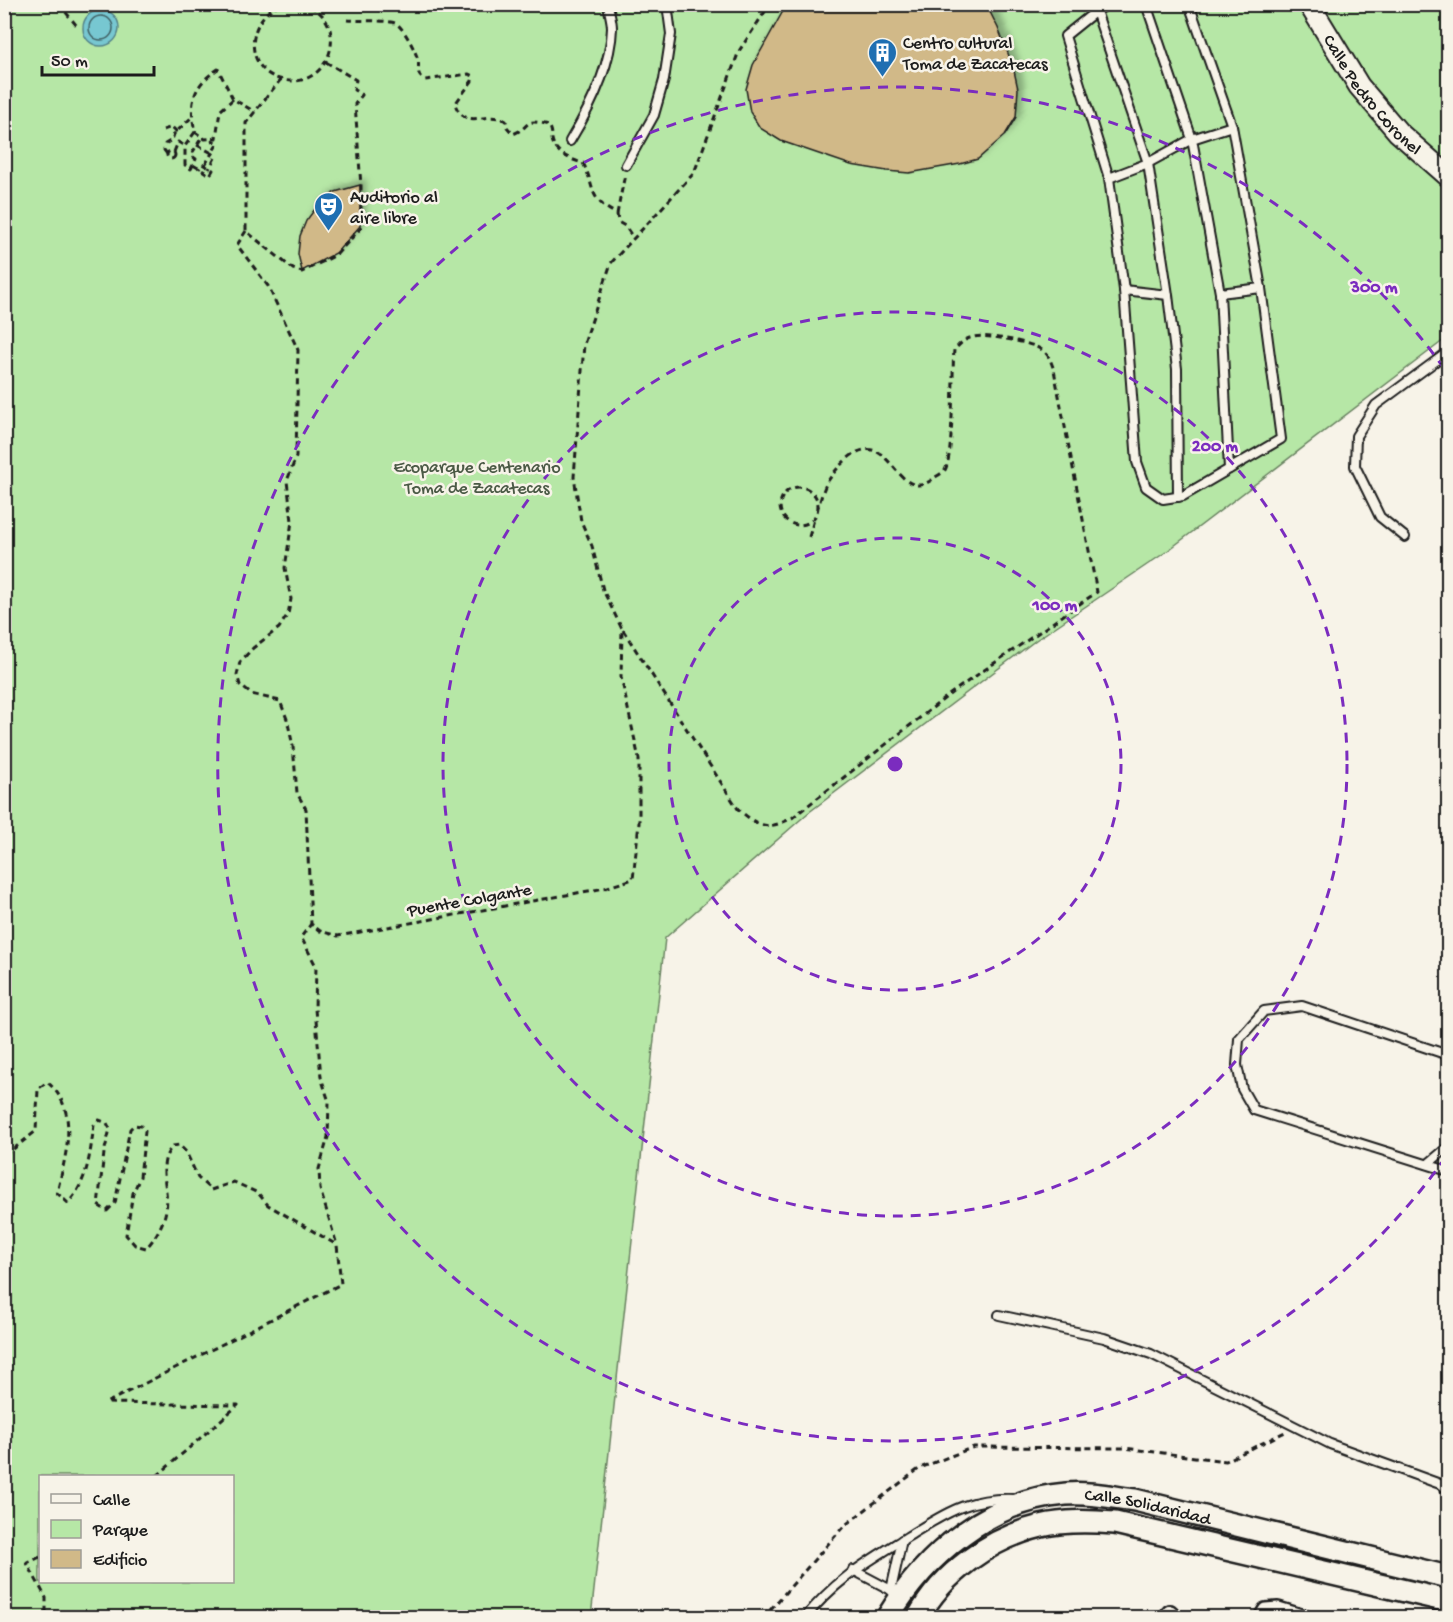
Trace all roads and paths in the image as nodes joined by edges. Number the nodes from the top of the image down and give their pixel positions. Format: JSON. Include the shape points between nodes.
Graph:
{"nodes":[{"id":1,"x":59,"y":4,"type":"edge"},
{"id":2,"x":280,"y":4,"type":"edge"},
{"id":3,"x":305,"y":4,"type":"edge"},
{"id":4,"x":608,"y":4,"type":"edge"},
{"id":5,"x":667,"y":4,"type":"edge"},
{"id":6,"x":770,"y":4,"type":"edge"},
{"id":7,"x":1109,"y":4,"type":"edge"},
{"id":8,"x":1146,"y":4,"type":"edge"},
{"id":9,"x":1189,"y":4,"type":"edge"},
{"id":10,"x":1309,"y":4,"type":"edge"},
{"id":11,"x":1096,"y":11,"type":"junction"},
{"id":12,"x":347,"y":20,"type":"dead end"},
{"id":13,"x":77,"y":26,"type":"dead end"},
{"id":14,"x":326,"y":62,"type":"junction"},
{"id":15,"x":281,"y":79,"type":"junction"},
{"id":16,"x":233,"y":99,"type":"junction"},
{"id":17,"x":255,"y":112,"type":"junction"},
{"id":18,"x":192,"y":117,"type":"junction"},
{"id":19,"x":1232,"y":126,"type":"junction"},
{"id":20,"x":163,"y":130,"type":"dead end"},
{"id":21,"x":177,"y":132,"type":"junction"},
{"id":22,"x":195,"y":132,"type":"junction"},
{"id":23,"x":202,"y":137,"type":"junction"},
{"id":24,"x":209,"y":139,"type":"junction"},
{"id":25,"x":1192,"y":139,"type":"junction"},
{"id":26,"x":570,"y":141,"type":"dead end"},
{"id":27,"x":197,"y":145,"type":"junction"},
{"id":28,"x":185,"y":146,"type":"junction"},
{"id":29,"x":174,"y":153,"type":"junction"},
{"id":30,"x":212,"y":153,"type":"junction"},
{"id":31,"x":168,"y":154,"type":"junction"},
{"id":32,"x":1148,"y":163,"type":"junction"},
{"id":33,"x":193,"y":165,"type":"junction"},
{"id":34,"x":204,"y":165,"type":"junction"},
{"id":35,"x":626,"y":165,"type":"joint"},
{"id":36,"x":199,"y":169,"type":"junction"},
{"id":37,"x":209,"y":169,"type":"junction"},
{"id":38,"x":1449,"y":176,"type":"edge"},
{"id":39,"x":1109,"y":178,"type":"junction"},
{"id":40,"x":617,"y":214,"type":"junction"},
{"id":41,"x":246,"y":231,"type":"junction"},
{"id":42,"x":634,"y":239,"type":"junction"},
{"id":43,"x":1261,"y":288,"type":"junction"},
{"id":44,"x":1124,"y":290,"type":"junction"},
{"id":45,"x":1220,"y":292,"type":"junction"},
{"id":46,"x":1168,"y":295,"type":"junction"},
{"id":47,"x":1449,"y":352,"type":"edge"},
{"id":48,"x":1230,"y":469,"type":"junction"},
{"id":49,"x":1178,"y":497,"type":"junction"},
{"id":50,"x":818,"y":507,"type":"junction"},
{"id":51,"x":816,"y":515,"type":"junction"},
{"id":52,"x":809,"y":537,"type":"dead end"},
{"id":53,"x":1405,"y":537,"type":"dead end"},
{"id":54,"x":622,"y":629,"type":"junction"},
{"id":55,"x":311,"y":924,"type":"junction"},
{"id":56,"x":1449,"y":1055,"type":"edge"},
{"id":57,"x":1449,"y":1147,"type":"edge"},
{"id":58,"x":4,"y":1154,"type":"edge"},
{"id":59,"x":1428,"y":1164,"type":"junction"},
{"id":60,"x":1449,"y":1171,"type":"edge"},
{"id":61,"x":337,"y":1245,"type":"junction"},
{"id":62,"x":999,"y":1315,"type":"dead end"},
{"id":63,"x":1295,"y":1428,"type":"junction"},
{"id":64,"x":158,"y":1475,"type":"edge"},
{"id":65,"x":1449,"y":1490,"type":"edge"},
{"id":66,"x":1038,"y":1500,"type":"junction"},
{"id":67,"x":902,"y":1540,"type":"junction"},
{"id":68,"x":39,"y":1557,"type":"edge"},
{"id":69,"x":853,"y":1570,"type":"junction"},
{"id":70,"x":1449,"y":1577,"type":"edge"},
{"id":71,"x":895,"y":1595,"type":"junction"},
{"id":72,"x":1449,"y":1602,"type":"edge"},
{"id":73,"x":1264,"y":1614,"type":"edge"},
{"id":74,"x":46,"y":1617,"type":"edge"},
{"id":75,"x":763,"y":1617,"type":"edge"},
{"id":76,"x":805,"y":1617,"type":"edge"},
{"id":77,"x":887,"y":1617,"type":"edge"},
{"id":78,"x":918,"y":1617,"type":"edge"},
{"id":79,"x":1304,"y":1617,"type":"edge"}],
"edges":[{"from":1,"to":13,"type":"path"},
{"from":2,"to":15,"type":"path","via":[[262,17],[253,41],[261,65]]},
{"from":3,"to":14,"type":"path","via":[[328,23],[332,36]]},
{"from":4,"to":26,"type":"lane","via":[[612,27],[604,73]]},
{"from":5,"to":35,"type":"lane","via":[[671,34],[664,80],[654,115]]},
{"from":6,"to":42,"type":"path","via":[[739,51],[694,173]]},
{"from":7,"to":11,"type":"lane"},
{"from":8,"to":25,"type":"lane"},
{"from":9,"to":19,"type":"lane"},
{"from":10,"to":38,"type":"street","name":"Calle Pedro Coronel","via":[[1359,86],[1398,132]]},
{"from":11,"to":32,"type":"lane"},
{"from":11,"to":39,"type":"lane","via":[[1065,36]]},
{"from":12,"to":40,"type":"path","via":[[396,23],[411,44],[417,70],[425,80],[473,76],[455,104],[463,116],[473,120],[503,118],[513,134],[532,121],[549,125],[552,142],[560,153],[583,163],[592,192]]},
{"from":14,"to":15,"type":"path","via":[[307,78]]},
{"from":14,"to":41,"type":"path","via":[[356,80],[354,90],[362,94],[355,104],[361,228],[336,255],[302,272]]},
{"from":15,"to":17,"type":"path"},
{"from":16,"to":17,"type":"path"},
{"from":16,"to":18,"type":"path","via":[[218,69],[199,85]]},
{"from":16,"to":24,"type":"path","via":[[220,111],[216,138]]},
{"from":17,"to":41,"type":"path","via":[[246,123]]},
{"from":18,"to":21,"type":"path"},
{"from":18,"to":22,"type":"path"},
{"from":19,"to":25,"type":"lane"},
{"from":19,"to":43,"type":"lane"},
{"from":20,"to":21,"type":"path","via":[[172,127]]},
{"from":21,"to":31,"type":"path","via":[[165,144]]},
{"from":22,"to":23,"type":"path"},
{"from":22,"to":28,"type":"path"},
{"from":23,"to":24,"type":"path"},
{"from":23,"to":27,"type":"path"},
{"from":24,"to":30,"type":"path","via":[[218,143]]},
{"from":25,"to":32,"type":"lane"},
{"from":25,"to":45,"type":"lane"},
{"from":27,"to":30,"type":"path"},
{"from":27,"to":33,"type":"path","via":[[191,155],[196,159]]},
{"from":28,"to":29,"type":"path","via":[[178,142]]},
{"from":28,"to":33,"type":"path","via":[[185,165],[191,169]]},
{"from":29,"to":31,"type":"path"},
{"from":29,"to":31,"type":"path","via":[[171,160]]},
{"from":30,"to":34,"type":"path"},
{"from":30,"to":37,"type":"path","via":[[216,156]]},
{"from":32,"to":39,"type":"lane"},
{"from":32,"to":46,"type":"lane"},
{"from":33,"to":36,"type":"path"},
{"from":34,"to":36,"type":"path"},
{"from":34,"to":37,"type":"path"},
{"from":35,"to":40,"type":"path"},
{"from":36,"to":37,"type":"path","via":[[210,175],[213,170]]},
{"from":39,"to":44,"type":"lane"},
{"from":40,"to":42,"type":"path","via":[[618,222]]},
{"from":41,"to":55,"type":"path","via":[[237,245],[268,286],[298,350],[296,457],[287,481],[292,521],[285,568],[291,598],[288,614],[279,628],[240,662],[237,675],[240,685],[251,694],[279,701],[287,719],[297,793],[306,809]]},
{"from":42,"to":54,"type":"path","via":[[611,263],[584,344],[574,477],[581,521],[603,590]]},
{"from":43,"to":45,"type":"lane"},
{"from":43,"to":48,"type":"lane","via":[[1281,439]]},
{"from":44,"to":46,"type":"lane"},
{"from":44,"to":49,"type":"lane","via":[[1137,462],[1146,487],[1163,499]]},
{"from":45,"to":48,"type":"lane"},
{"from":46,"to":49,"type":"lane","via":[[1177,369]]},
{"from":47,"to":53,"type":"lane","via":[[1376,405],[1356,436],[1355,466],[1380,517]]},
{"from":48,"to":49,"type":"lane"},
{"from":50,"to":51,"type":"path"},
{"from":50,"to":51,"type":"path","via":[[814,494],[804,487],[791,489],[782,497],[780,510],[787,521],[806,523]]},
{"from":50,"to":54,"type":"path","via":[[827,482],[847,459],[860,451],[871,449],[881,453],[908,482],[919,485],[945,470],[950,452],[954,350],[974,336],[1023,341],[1043,350],[1054,370],[1097,592],[954,691],[792,818],[769,826],[755,824],[738,809]]},
{"from":51,"to":52,"type":"path"},
{"from":54,"to":55,"type":"path","name":"Puente Colgante","via":[[621,677],[639,759],[639,823],[633,879],[605,888],[339,936]]},
{"from":55,"to":61,"type":"path","via":[[301,937],[316,966],[321,1077],[329,1102],[328,1137],[319,1169],[320,1189]]},
{"from":56,"to":59,"type":"lane","via":[[1302,1006],[1264,1011],[1239,1039],[1237,1065],[1242,1089],[1254,1110]]},
{"from":57,"to":59,"type":"lane"},
{"from":58,"to":61,"type":"path","via":[[36,1131],[38,1089],[47,1082],[63,1101],[68,1145],[57,1193],[68,1203],[80,1190],[94,1125],[99,1120],[110,1129],[98,1205],[107,1211],[115,1203],[130,1129],[134,1125],[145,1131],[140,1177],[126,1234],[135,1245],[146,1248],[154,1239],[166,1210],[166,1152],[179,1145],[198,1178],[211,1190],[234,1182],[258,1193],[268,1205]]},
{"from":59,"to":60,"type":"lane"},
{"from":61,"to":64,"type":"path","via":[[341,1284],[106,1403],[238,1405]]},
{"from":62,"to":63,"type":"lane","via":[[1104,1338],[1151,1354]]},
{"from":63,"to":65,"type":"lane"},
{"from":63,"to":75,"type":"path","via":[[1226,1461],[1124,1448],[974,1447],[920,1468],[844,1526]]},
{"from":66,"to":67,"type":"lane","via":[[995,1498],[963,1506]]},
{"from":66,"to":70,"type":"main road","name":"Calle Solidaridad","via":[[1093,1494],[1135,1500]]},
{"from":66,"to":71,"type":"main road","name":"Calle Solidaridad","via":[[1010,1507],[951,1540]]},
{"from":67,"to":69,"type":"lane"},
{"from":67,"to":71,"type":"lane"},
{"from":68,"to":74,"type":"path","via":[[27,1563],[46,1598]]},
{"from":69,"to":71,"type":"lane"},
{"from":69,"to":76,"type":"lane"},
{"from":71,"to":77,"type":"main road","name":"Calle Solidaridad"},
{"from":72,"to":78,"type":"main road","name":"Calle Solidaridad","via":[[1115,1523],[1070,1521],[1031,1529],[983,1551],[944,1582]]},
{"from":73,"to":79,"type":"street","via":[[1278,1610]]}]}
